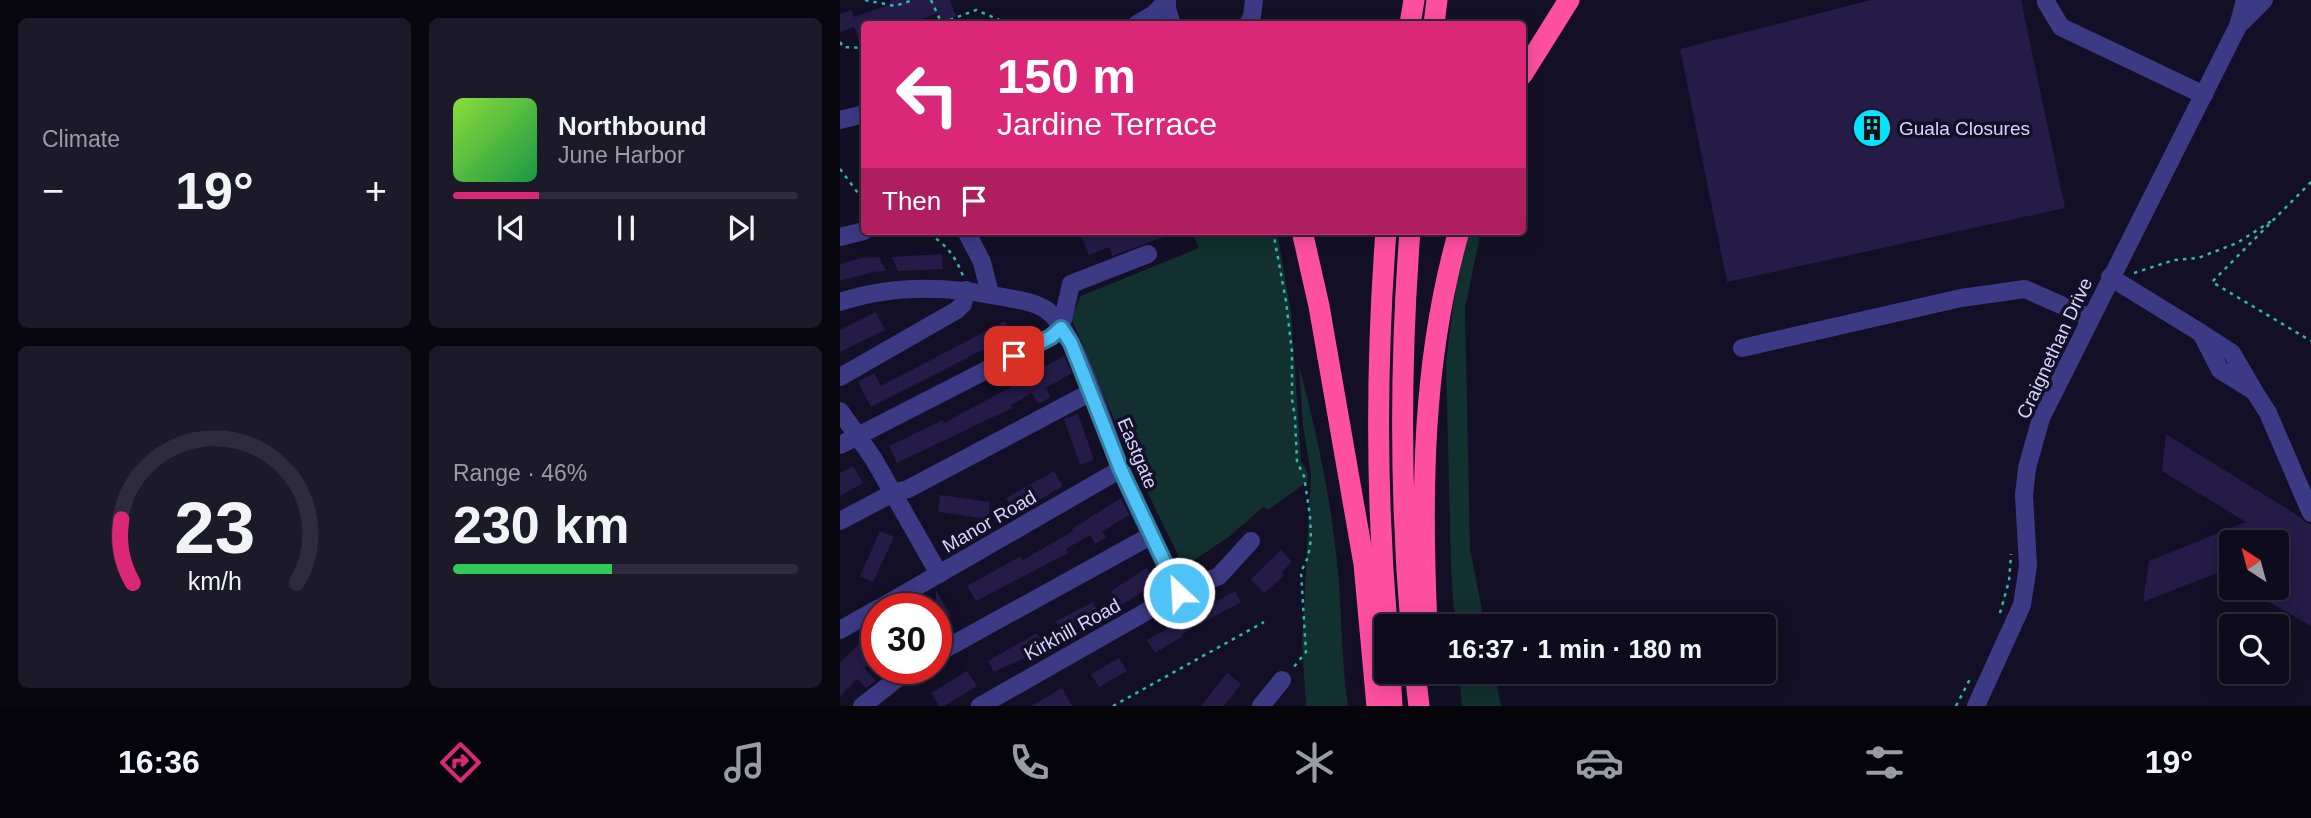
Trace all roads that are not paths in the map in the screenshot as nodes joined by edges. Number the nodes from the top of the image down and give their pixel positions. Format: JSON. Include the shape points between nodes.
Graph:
{"nodes":[{"id":1,"x":1167,"y":0,"type":"edge"},
{"id":2,"x":1264,"y":0,"type":"edge"},
{"id":3,"x":1413,"y":0,"type":"edge"},
{"id":4,"x":1437,"y":0,"type":"edge"},
{"id":5,"x":1569,"y":0,"type":"edge"},
{"id":6,"x":2047,"y":0,"type":"edge"},
{"id":7,"x":2245,"y":0,"type":"edge"},
{"id":8,"x":2264,"y":0,"type":"edge"},
{"id":9,"x":1251,"y":14,"type":"edge"},
{"id":10,"x":1142,"y":21,"type":"edge"},
{"id":11,"x":1171,"y":21,"type":"edge"},
{"id":12,"x":1410,"y":21,"type":"edge"},
{"id":13,"x":1434,"y":21,"type":"edge"},
{"id":14,"x":2238,"y":26,"type":"junction"},
{"id":15,"x":1526,"y":69,"type":"edge"},
{"id":16,"x":2204,"y":95,"type":"junction"},
{"id":17,"x":861,"y":115,"type":"edge"},
{"id":18,"x":840,"y":120,"type":"edge"},
{"id":19,"x":861,"y":232,"type":"edge"},
{"id":20,"x":968,"y":235,"type":"edge"},
{"id":21,"x":1303,"y":235,"type":"edge"},
{"id":22,"x":1386,"y":235,"type":"edge"},
{"id":23,"x":1410,"y":235,"type":"edge"},
{"id":24,"x":1458,"y":235,"type":"edge"},
{"id":25,"x":840,"y":237,"type":"edge"},
{"id":26,"x":1148,"y":254,"type":"dead end"},
{"id":27,"x":2110,"y":277,"type":"junction"},
{"id":28,"x":966,"y":290,"type":"junction"},
{"id":29,"x":990,"y":294,"type":"junction"},
{"id":30,"x":840,"y":302,"type":"edge"},
{"id":31,"x":2090,"y":318,"type":"junction"},
{"id":32,"x":1061,"y":328,"type":"junction"},
{"id":33,"x":1742,"y":348,"type":"dead end"},
{"id":34,"x":840,"y":377,"type":"edge"},
{"id":35,"x":1091,"y":392,"type":"junction"},
{"id":36,"x":840,"y":411,"type":"edge"},
{"id":37,"x":857,"y":435,"type":"junction"},
{"id":38,"x":840,"y":444,"type":"edge"},
{"id":39,"x":1121,"y":470,"type":"junction"},
{"id":40,"x":893,"y":492,"type":"junction"},
{"id":41,"x":2311,"y":513,"type":"edge"},
{"id":42,"x":840,"y":521,"type":"edge"},
{"id":43,"x":1143,"y":540,"type":"dead end"},
{"id":44,"x":1251,"y":541,"type":"dead end"},
{"id":45,"x":939,"y":574,"type":"junction"},
{"id":46,"x":905,"y":593,"type":"edge"},
{"id":47,"x":1179,"y":593,"type":"junction"},
{"id":48,"x":1386,"y":614,"type":"edge"},
{"id":49,"x":1410,"y":614,"type":"edge"},
{"id":50,"x":1427,"y":614,"type":"edge"},
{"id":51,"x":861,"y":618,"type":"edge"},
{"id":52,"x":840,"y":630,"type":"edge"},
{"id":53,"x":952,"y":645,"type":"edge"},
{"id":54,"x":1282,"y":680,"type":"road end"},
{"id":55,"x":890,"y":684,"type":"edge"},
{"id":56,"x":1391,"y":684,"type":"edge"},
{"id":57,"x":1416,"y":684,"type":"edge"},
{"id":58,"x":1430,"y":684,"type":"edge"},
{"id":59,"x":862,"y":706,"type":"edge"},
{"id":60,"x":980,"y":706,"type":"edge"},
{"id":61,"x":1261,"y":706,"type":"edge"},
{"id":62,"x":1377,"y":706,"type":"edge"},
{"id":63,"x":1392,"y":706,"type":"edge"},
{"id":64,"x":1419,"y":706,"type":"edge"},
{"id":65,"x":1432,"y":706,"type":"edge"},
{"id":66,"x":1976,"y":706,"type":"edge"}],
"edges":[{"from":1,"to":10,"type":"street"},
{"from":1,"to":11,"type":"street"},
{"from":2,"to":9,"type":"street"},
{"from":3,"to":12,"type":"highway"},
{"from":4,"to":13,"type":"highway"},
{"from":5,"to":15,"type":"highway"},
{"from":6,"to":16,"type":"street","via":[[2061,27]]},
{"from":7,"to":14,"type":"street","name":"Craignethan Drive"},
{"from":8,"to":14,"type":"street","name":"Craignethan Drive"},
{"from":14,"to":16,"type":"street","name":"Craignethan Drive"},
{"from":16,"to":27,"type":"street","name":"Craignethan Drive"},
{"from":17,"to":18,"type":"street"},
{"from":19,"to":25,"type":"street"},
{"from":20,"to":29,"type":"street","via":[[982,262]]},
{"from":21,"to":62,"type":"highway","via":[[1364,564]]},
{"from":22,"to":48,"type":"highway","via":[[1378,461]]},
{"from":23,"to":49,"type":"highway","via":[[1403,436]]},
{"from":24,"to":50,"type":"highway","via":[[1435,337],[1427,408],[1423,507]]},
{"from":26,"to":32,"type":"street","via":[[1071,284]]},
{"from":27,"to":31,"type":"street","name":"Craignethan Drive"},
{"from":27,"to":41,"type":"street","via":[[2201,333],[2220,370],[2254,391]]},
{"from":28,"to":29,"type":"street"},
{"from":28,"to":30,"type":"street","via":[[929,287],[863,294]]},
{"from":28,"to":34,"type":"street","via":[[957,310]]},
{"from":29,"to":32,"type":"street","via":[[1037,306]]},
{"from":31,"to":33,"type":"street","via":[[2025,289],[1961,298]]},
{"from":31,"to":66,"type":"street","name":"Craignethan Drive","via":[[2041,418],[2024,495],[2028,566],[2022,604]]},
{"from":32,"to":35,"type":"street","name":"Eastgate"},
{"from":32,"to":37,"type":"street"},
{"from":35,"to":39,"type":"street","name":"Eastgate"},
{"from":35,"to":40,"type":"street","via":[[908,489]]},
{"from":36,"to":37,"type":"street"},
{"from":37,"to":38,"type":"street"},
{"from":37,"to":40,"type":"street"},
{"from":39,"to":45,"type":"street","name":"Manor Road"},
{"from":39,"to":47,"type":"street","name":"Eastgate"},
{"from":40,"to":42,"type":"street"},
{"from":40,"to":45,"type":"street"},
{"from":43,"to":53,"type":"street"},
{"from":44,"to":47,"type":"street","name":"Kirkhill Road","via":[[1219,576]]},
{"from":45,"to":46,"type":"street","name":"Manor Road"},
{"from":47,"to":60,"type":"street","name":"Kirkhill Road"},
{"from":51,"to":52,"type":"street","name":"Manor Road"},
{"from":54,"to":61,"type":"street"},
{"from":55,"to":59,"type":"street"},
{"from":56,"to":63,"type":"highway"},
{"from":57,"to":64,"type":"highway"},
{"from":58,"to":65,"type":"highway"}]}
